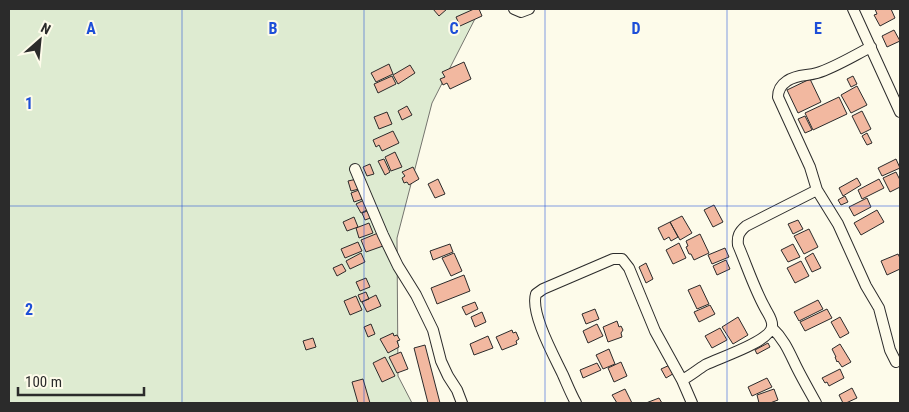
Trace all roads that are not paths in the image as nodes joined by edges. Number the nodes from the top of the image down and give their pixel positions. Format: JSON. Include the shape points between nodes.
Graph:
{"nodes":[{"id":1,"x":514,"y":9,"type":"edge"},
{"id":2,"x":529,"y":9,"type":"edge"},
{"id":3,"x":853,"y":9,"type":"edge"},
{"id":4,"x":871,"y":47,"type":"junction"},
{"id":5,"x":900,"y":112,"type":"edge"},
{"id":6,"x":355,"y":169,"type":"dead end"},
{"id":7,"x":818,"y":190,"type":"junction"},
{"id":8,"x":772,"y":328,"type":"junction"},
{"id":9,"x":896,"y":362,"type":"dead end"},
{"id":10,"x":682,"y":380,"type":"junction"},
{"id":11,"x":462,"y":403,"type":"edge"},
{"id":12,"x":576,"y":403,"type":"edge"},
{"id":13,"x":692,"y":403,"type":"edge"},
{"id":14,"x":816,"y":403,"type":"edge"}],
"edges":[{"from":1,"to":2,"type":"street","via":[[520,12]]},
{"from":3,"to":4,"type":"street"},
{"from":4,"to":5,"type":"street"},
{"from":4,"to":7,"type":"street","via":[[818,72],[787,80],[778,91]]},
{"from":6,"to":11,"type":"street","via":[[382,235],[433,330],[441,360]]},
{"from":7,"to":8,"type":"street","via":[[746,226],[737,239]]},
{"from":7,"to":9,"type":"street","via":[[878,308]]},
{"from":8,"to":10,"type":"street","via":[[760,340],[703,366]]},
{"from":8,"to":14,"type":"street","via":[[786,344]]},
{"from":10,"to":12,"type":"street","via":[[655,332],[629,268],[622,259],[613,259],[543,290],[536,294],[534,300],[550,348]]},
{"from":10,"to":13,"type":"street"}]}
